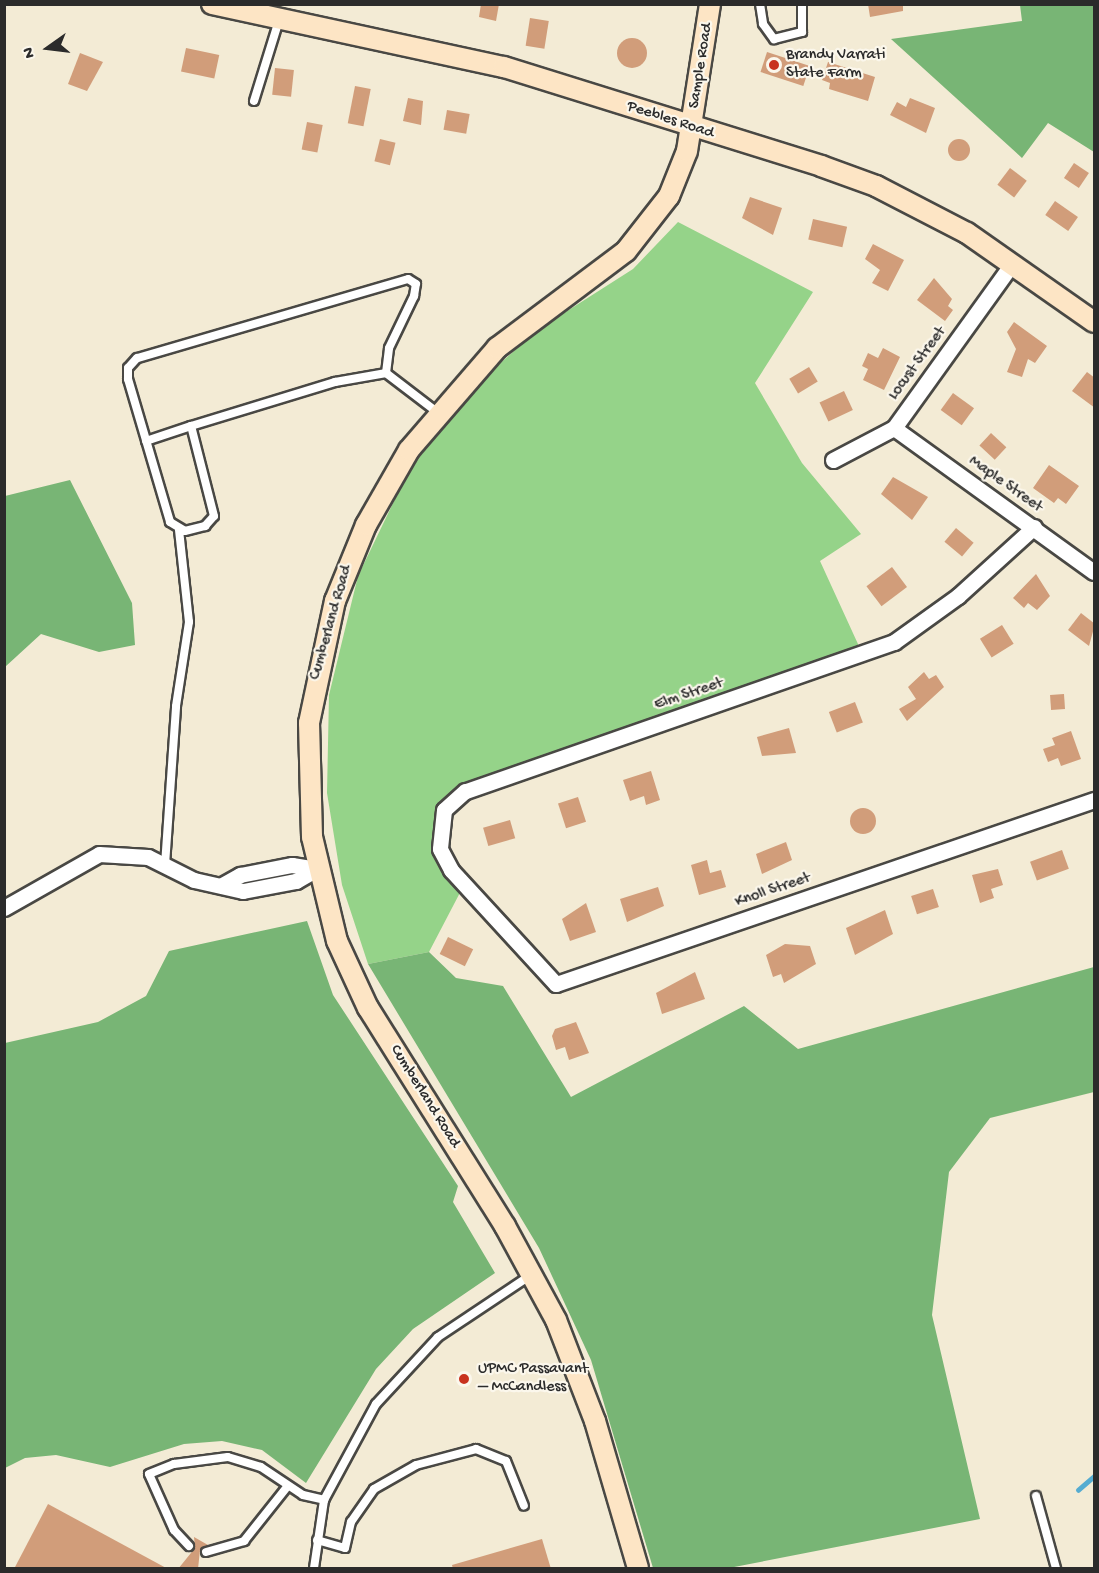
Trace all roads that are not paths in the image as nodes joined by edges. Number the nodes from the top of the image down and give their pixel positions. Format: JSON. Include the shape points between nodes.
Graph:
{"nodes":[{"id":1,"x":212,"y":4,"type":"edge"},
{"id":2,"x":710,"y":4,"type":"edge"},
{"id":3,"x":760,"y":4,"type":"edge"},
{"id":4,"x":802,"y":4,"type":"edge"},
{"id":5,"x":279,"y":19,"type":"junction"},
{"id":6,"x":254,"y":101,"type":"dead end"},
{"id":7,"x":692,"y":128,"type":"junction"},
{"id":8,"x":1012,"y":264,"type":"junction"},
{"id":9,"x":1095,"y":322,"type":"edge"},
{"id":10,"x":386,"y":373,"type":"junction"},
{"id":11,"x":437,"y":412,"type":"junction"},
{"id":12,"x":191,"y":426,"type":"junction"},
{"id":13,"x":894,"y":428,"type":"junction"},
{"id":14,"x":146,"y":441,"type":"junction"},
{"id":15,"x":833,"y":460,"type":"dead end"},
{"id":16,"x":1034,"y":527,"type":"junction"},
{"id":17,"x":179,"y":530,"type":"junction"},
{"id":18,"x":1095,"y":572,"type":"edge"},
{"id":19,"x":1095,"y":800,"type":"edge"},
{"id":20,"x":165,"y":865,"type":"junction"},
{"id":21,"x":317,"y":869,"type":"junction"},
{"id":22,"x":4,"y":908,"type":"edge"},
{"id":23,"x":490,"y":913,"type":"joint"},
{"id":24,"x":533,"y":1274,"type":"junction"},
{"id":25,"x":287,"y":1487,"type":"junction"},
{"id":26,"x":1036,"y":1496,"type":"dead end"},
{"id":27,"x":324,"y":1500,"type":"junction"},
{"id":28,"x":524,"y":1506,"type":"dead end"},
{"id":29,"x":317,"y":1540,"type":"junction"},
{"id":30,"x":189,"y":1546,"type":"dead end"},
{"id":31,"x":206,"y":1552,"type":"dead end"},
{"id":32,"x":314,"y":1569,"type":"edge"},
{"id":33,"x":638,"y":1569,"type":"edge"},
{"id":34,"x":1056,"y":1569,"type":"edge"}],
"edges":[{"from":1,"to":5,"type":"street","name":"Peebles Road"},
{"from":2,"to":7,"type":"street","name":"Sample Road"},
{"from":3,"to":4,"type":"lane","via":[[763,24],[774,39],[802,32]]},
{"from":5,"to":6,"type":"lane"},
{"from":5,"to":7,"type":"street","name":"Peebles Road","via":[[504,67]]},
{"from":7,"to":8,"type":"street","name":"Peebles Road","via":[[876,186],[967,233]]},
{"from":7,"to":11,"type":"street","name":"Cumberland Road","via":[[677,178],[645,232],[497,348]]},
{"from":8,"to":9,"type":"street","name":"Peebles Road"},
{"from":8,"to":13,"type":"street","name":"Locust Street"},
{"from":10,"to":11,"type":"lane"},
{"from":10,"to":12,"type":"lane","via":[[334,382]]},
{"from":10,"to":14,"type":"lane","via":[[388,348],[414,296],[416,284],[408,279],[137,358],[128,368],[128,379]]},
{"from":11,"to":21,"type":"street","name":"Cumberland Road","via":[[366,525],[319,656],[311,694],[308,780]]},
{"from":12,"to":14,"type":"lane"},
{"from":12,"to":17,"type":"lane","via":[[214,516],[206,526]]},
{"from":13,"to":15,"type":"street","name":"Locust Street"},
{"from":13,"to":16,"type":"street","name":"Maple Street"},
{"from":14,"to":17,"type":"lane","via":[[170,522]]},
{"from":16,"to":18,"type":"street","name":"Maple Street"},
{"from":16,"to":23,"type":"street","name":"Elm Street","via":[[958,596],[894,642],[456,797],[441,820],[440,849],[451,870]]},
{"from":17,"to":20,"type":"lane","via":[[189,622],[176,706]]},
{"from":19,"to":23,"type":"street","name":"Knoll Street","via":[[556,984]]},
{"from":20,"to":21,"type":"street","via":[[194,880],[222,885],[240,875],[292,865]]},
{"from":20,"to":22,"type":"street","via":[[131,853],[99,854]]},
{"from":21,"to":24,"type":"street","name":"Cumberland Road","via":[[337,941],[368,1008]]},
{"from":24,"to":27,"type":"lane","via":[[468,1314],[409,1365],[353,1438]]},
{"from":24,"to":33,"type":"street","name":"Cumberland Road","via":[[583,1387]]},
{"from":25,"to":27,"type":"lane"},
{"from":25,"to":30,"type":"lane","via":[[261,1467],[228,1457],[190,1459],[149,1474],[174,1530]]},
{"from":25,"to":31,"type":"lane","via":[[244,1541]]},
{"from":26,"to":34,"type":"lane"},
{"from":27,"to":29,"type":"lane"},
{"from":28,"to":29,"type":"lane","via":[[506,1461],[476,1449],[416,1465],[374,1489],[356,1513],[345,1548]]},
{"from":29,"to":32,"type":"lane"}]}
